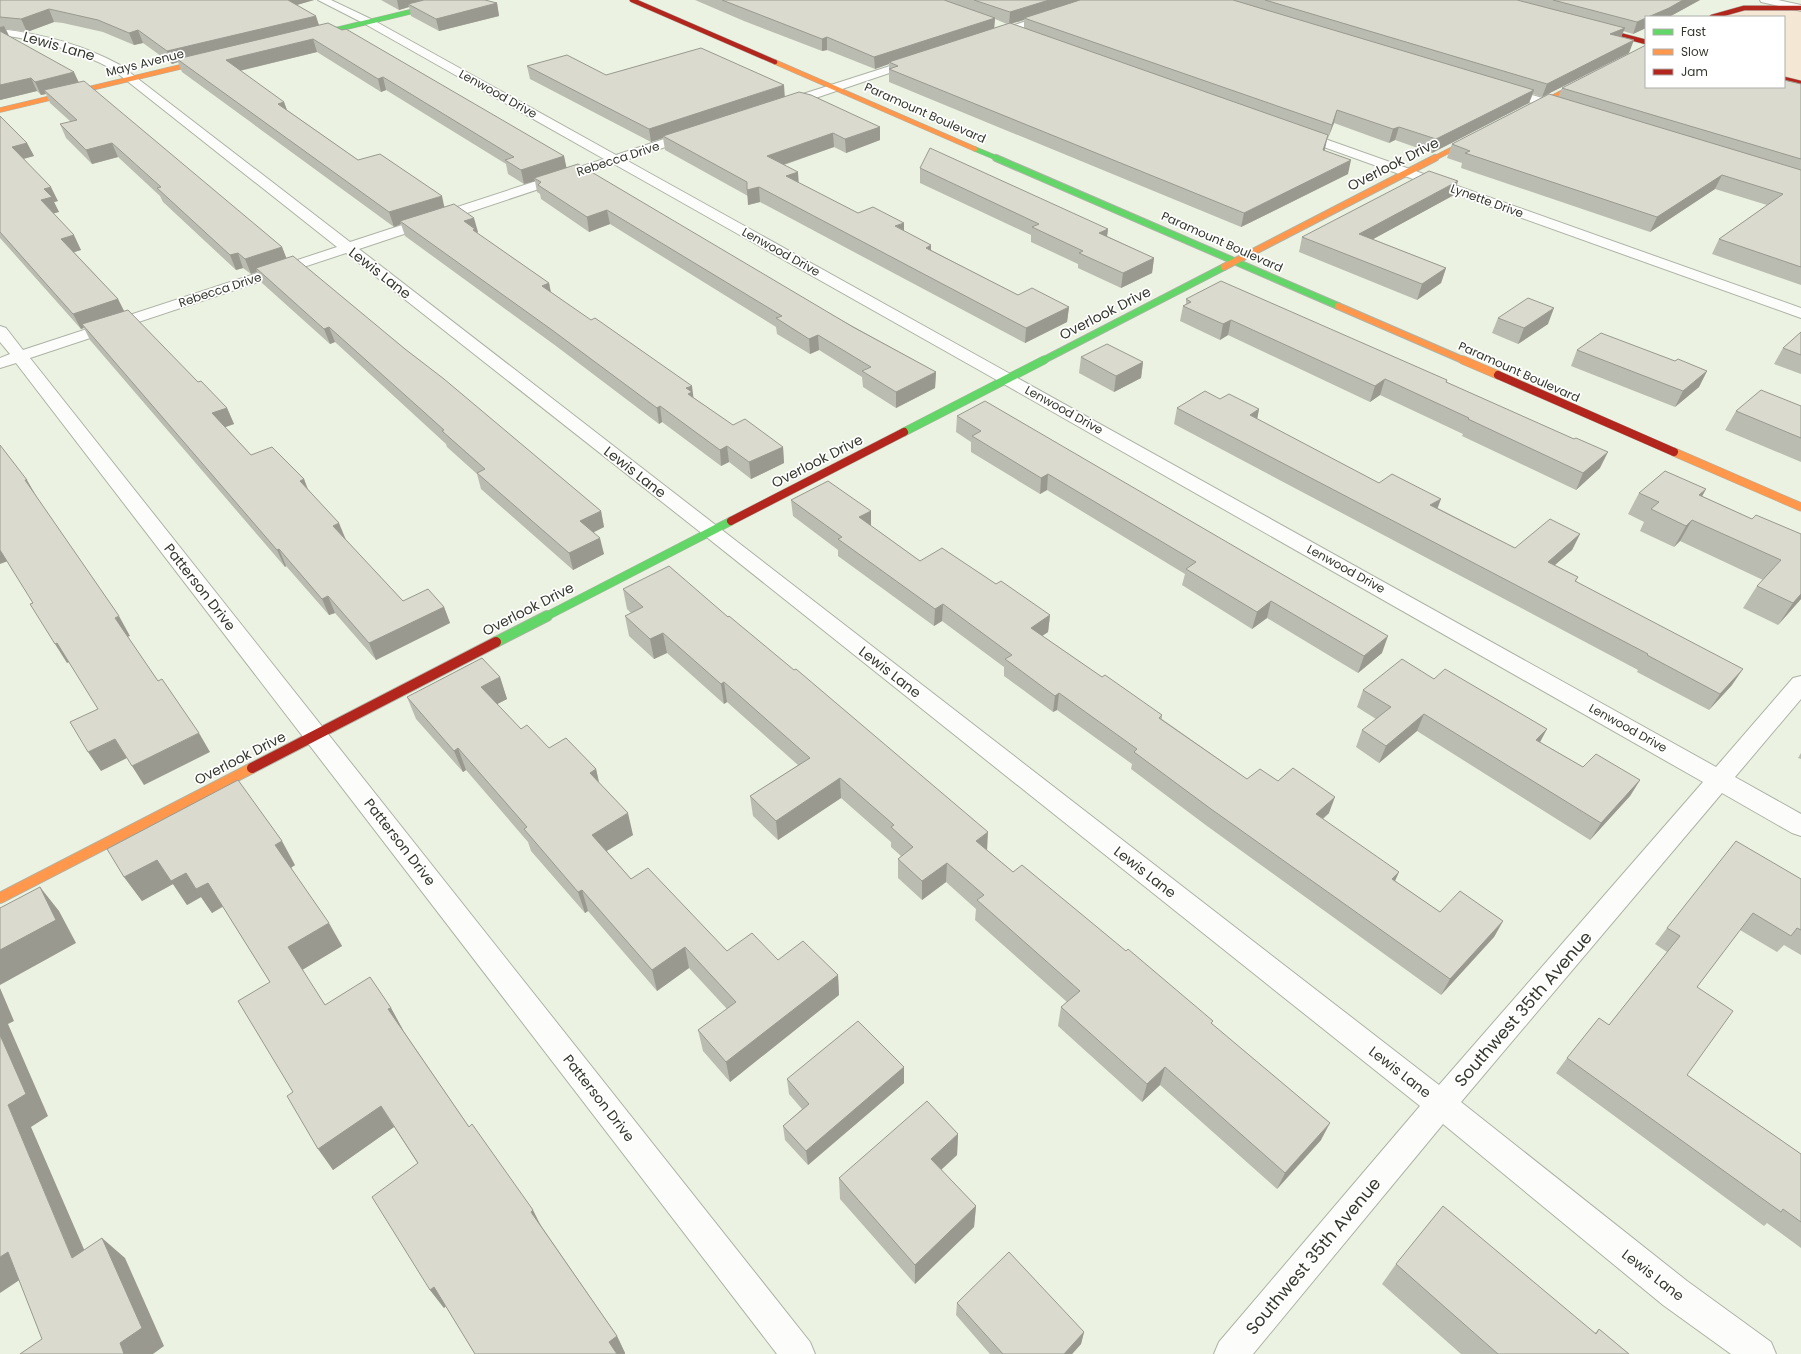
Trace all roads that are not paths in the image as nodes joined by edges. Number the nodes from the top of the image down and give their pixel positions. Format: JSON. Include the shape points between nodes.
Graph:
{"nodes":[{"id":1,"x":323,"y":0,"type":"edge"},
{"id":2,"x":460,"y":0,"type":"edge"},
{"id":3,"x":632,"y":0,"type":"edge"},
{"id":4,"x":1100,"y":0,"type":"edge"},
{"id":5,"x":1765,"y":0,"type":"edge"},
{"id":6,"x":1800,"y":8,"type":"edge"},
{"id":7,"x":1714,"y":16,"type":"edge"},
{"id":8,"x":368,"y":22,"type":"junction"},
{"id":9,"x":989,"y":22,"type":"edge"},
{"id":10,"x":1585,"y":26,"type":"edge"},
{"id":11,"x":1010,"y":30,"type":"junction"},
{"id":12,"x":0,"y":32,"type":"edge"},
{"id":13,"x":302,"y":38,"type":"edge"},
{"id":14,"x":1032,"y":38,"type":"edge"},
{"id":15,"x":980,"y":40,"type":"edge"},
{"id":16,"x":1645,"y":42,"type":"edge"},
{"id":17,"x":929,"y":56,"type":"edge"},
{"id":18,"x":219,"y":58,"type":"edge"},
{"id":19,"x":1595,"y":75,"type":"edge"},
{"id":20,"x":131,"y":79,"type":"junction"},
{"id":21,"x":1785,"y":79,"type":"edge"},
{"id":22,"x":1801,"y":83,"type":"edge"},
{"id":23,"x":1490,"y":86,"type":"edge"},
{"id":24,"x":835,"y":87,"type":"junction"},
{"id":25,"x":1543,"y":102,"type":"junction"},
{"id":26,"x":770,"y":109,"type":"edge"},
{"id":27,"x":0,"y":110,"type":"edge"},
{"id":28,"x":1573,"y":112,"type":"edge"},
{"id":29,"x":1517,"y":116,"type":"edge"},
{"id":30,"x":1287,"y":129,"type":"edge"},
{"id":31,"x":704,"y":131,"type":"edge"},
{"id":32,"x":1485,"y":132,"type":"edge"},
{"id":33,"x":614,"y":160,"type":"junction"},
{"id":34,"x":1407,"y":172,"type":"junction"},
{"id":35,"x":348,"y":248,"type":"junction"},
{"id":36,"x":1235,"y":261,"type":"junction"},
{"id":37,"x":1801,"y":313,"type":"edge"},
{"id":38,"x":0,"y":331,"type":"edge"},
{"id":39,"x":10,"y":360,"type":"edge"},
{"id":40,"x":1008,"y":379,"type":"junction"},
{"id":41,"x":1801,"y":507,"type":"edge"},
{"id":42,"x":711,"y":531,"type":"junction"},
{"id":43,"x":1801,"y":684,"type":"edge"},
{"id":44,"x":316,"y":734,"type":"junction"},
{"id":45,"x":1719,"y":780,"type":"junction"},
{"id":46,"x":1801,"y":826,"type":"edge"},
{"id":47,"x":0,"y":898,"type":"edge"},
{"id":48,"x":1440,"y":1104,"type":"junction"},
{"id":49,"x":798,"y":1354,"type":"edge"},
{"id":50,"x":1231,"y":1354,"type":"edge"},
{"id":51,"x":1759,"y":1354,"type":"edge"}],
"edges":[{"from":1,"to":8,"type":"street","name":"Lenwood Drive"},
{"from":2,"to":8,"type":"street"},
{"from":3,"to":24,"type":"street","name":"Paramount Boulevard"},
{"from":4,"to":11,"type":"street"},
{"from":5,"to":6,"type":"street"},
{"from":6,"to":7,"type":"street","via":[[1759,8]]},
{"from":8,"to":13,"type":"street"},
{"from":8,"to":33,"type":"street","name":"Lenwood Drive"},
{"from":9,"to":11,"type":"street"},
{"from":10,"to":16,"type":"street"},
{"from":11,"to":14,"type":"street"},
{"from":11,"to":15,"type":"street"},
{"from":12,"to":20,"type":"street","name":"Lewis Lane","via":[[53,42],[97,56]]},
{"from":17,"to":24,"type":"street"},
{"from":18,"to":20,"type":"street","name":"Mays Avenue"},
{"from":19,"to":25,"type":"street"},
{"from":20,"to":27,"type":"street","name":"Mays Avenue"},
{"from":20,"to":35,"type":"street","name":"Lewis Lane"},
{"from":21,"to":22,"type":"street"},
{"from":23,"to":25,"type":"street"},
{"from":24,"to":26,"type":"street"},
{"from":24,"to":36,"type":"street","name":"Paramount Boulevard"},
{"from":25,"to":28,"type":"street"},
{"from":25,"to":29,"type":"street"},
{"from":30,"to":34,"type":"street","name":"Lynette Drive"},
{"from":31,"to":33,"type":"street","name":"Rebecca Drive"},
{"from":32,"to":34,"type":"street","name":"Overlook Drive"},
{"from":33,"to":35,"type":"street","name":"Rebecca Drive"},
{"from":33,"to":40,"type":"street","name":"Lenwood Drive"},
{"from":34,"to":36,"type":"street","name":"Overlook Drive"},
{"from":34,"to":37,"type":"street","name":"Lynette Drive"},
{"from":35,"to":39,"type":"street","name":"Rebecca Drive"},
{"from":35,"to":42,"type":"street","name":"Lewis Lane"},
{"from":36,"to":40,"type":"street","name":"Overlook Drive"},
{"from":36,"to":41,"type":"street","name":"Paramount Boulevard"},
{"from":38,"to":39,"type":"street","name":"Patterson Drive"},
{"from":39,"to":44,"type":"street","name":"Patterson Drive"},
{"from":40,"to":42,"type":"street","name":"Overlook Drive"},
{"from":40,"to":45,"type":"street","name":"Lenwood Drive"},
{"from":42,"to":44,"type":"street","name":"Overlook Drive"},
{"from":42,"to":48,"type":"street","name":"Lewis Lane"},
{"from":43,"to":45,"type":"street","name":"Southwest 35th Avenue"},
{"from":44,"to":47,"type":"street","name":"Overlook Drive"},
{"from":44,"to":49,"type":"street","name":"Patterson Drive"},
{"from":45,"to":46,"type":"street","name":"Lenwood Drive"},
{"from":45,"to":48,"type":"street","name":"Southwest 35th Avenue"},
{"from":48,"to":50,"type":"street","name":"Southwest 35th Avenue"},
{"from":48,"to":51,"type":"street","name":"Lewis Lane","via":[[1675,1293]]}]}
